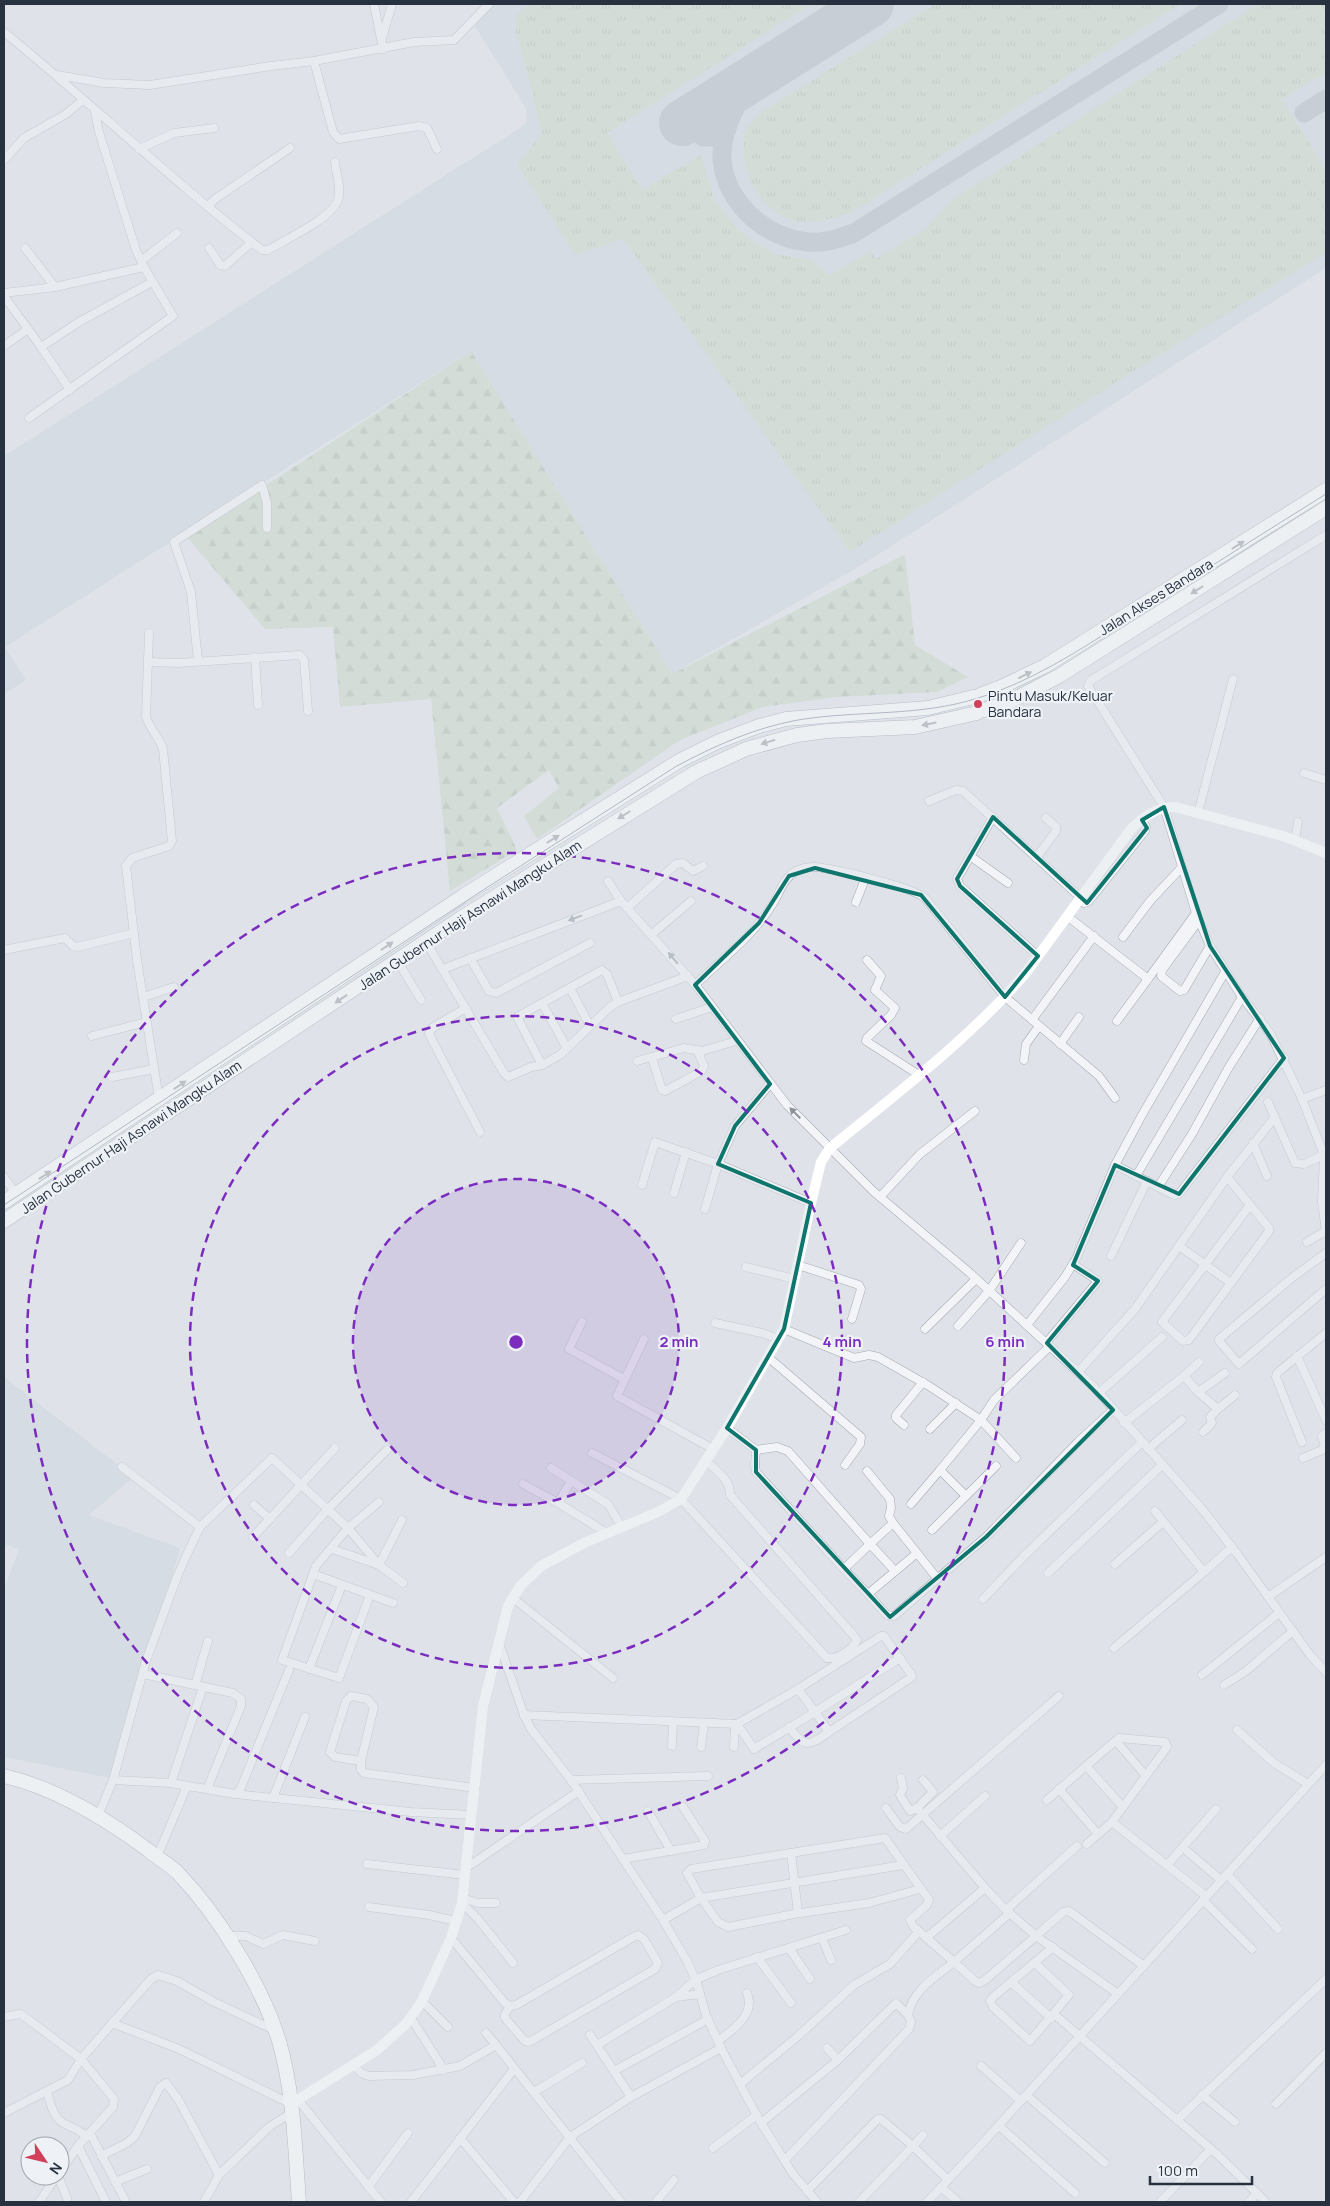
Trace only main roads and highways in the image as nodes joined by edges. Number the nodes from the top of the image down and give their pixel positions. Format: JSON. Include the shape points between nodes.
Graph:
{"nodes":[{"id":1,"x":1326,"y":490,"type":"edge"},
{"id":2,"x":1326,"y":508,"type":"edge"},
{"id":3,"x":976,"y":696,"type":"joint"},
{"id":4,"x":981,"y":712,"type":"joint"},
{"id":5,"x":523,"y":858,"type":"junction"},
{"id":6,"x":533,"y":874,"type":"junction"},
{"id":7,"x":4,"y":1202,"type":"edge"},
{"id":8,"x":4,"y":1221,"type":"edge"},
{"id":9,"x":4,"y":1776,"type":"edge"},
{"id":10,"x":299,"y":2202,"type":"edge"}],
"edges":[{"from":3,"to":1,"type":"highway","name":"Jalan Akses Bandara","one_way":true,"via":[[1045,666]]},
{"from":2,"to":4,"type":"highway","name":"Jalan Akses Bandara","one_way":true,"via":[[1066,672],[1005,704]]},
{"from":5,"to":3,"type":"highway","name":"Jalan Gubernur Haji Asnawi Mangku Alam","one_way":true,"via":[[679,761],[716,742],[760,726],[786,719],[928,708]]},
{"from":4,"to":6,"type":"highway","name":"Jalan Gubernur Haji Asnawi Mangku Alam","one_way":true,"via":[[915,727],[810,733],[746,749],[696,772]]},
{"from":5,"to":6,"type":"highway"},
{"from":7,"to":5,"type":"highway","name":"Jalan Gubernur Haji Asnawi Mangku Alam","one_way":true},
{"from":6,"to":8,"type":"highway","name":"Jalan Gubernur Haji Asnawi Mangku Alam","one_way":true,"via":[[397,960]]},
{"from":9,"to":10,"type":"highway","via":[[35,1785],[98,1816],[157,1857],[196,1894],[227,1936],[259,1994],[287,2074],[294,2106]]}]}
